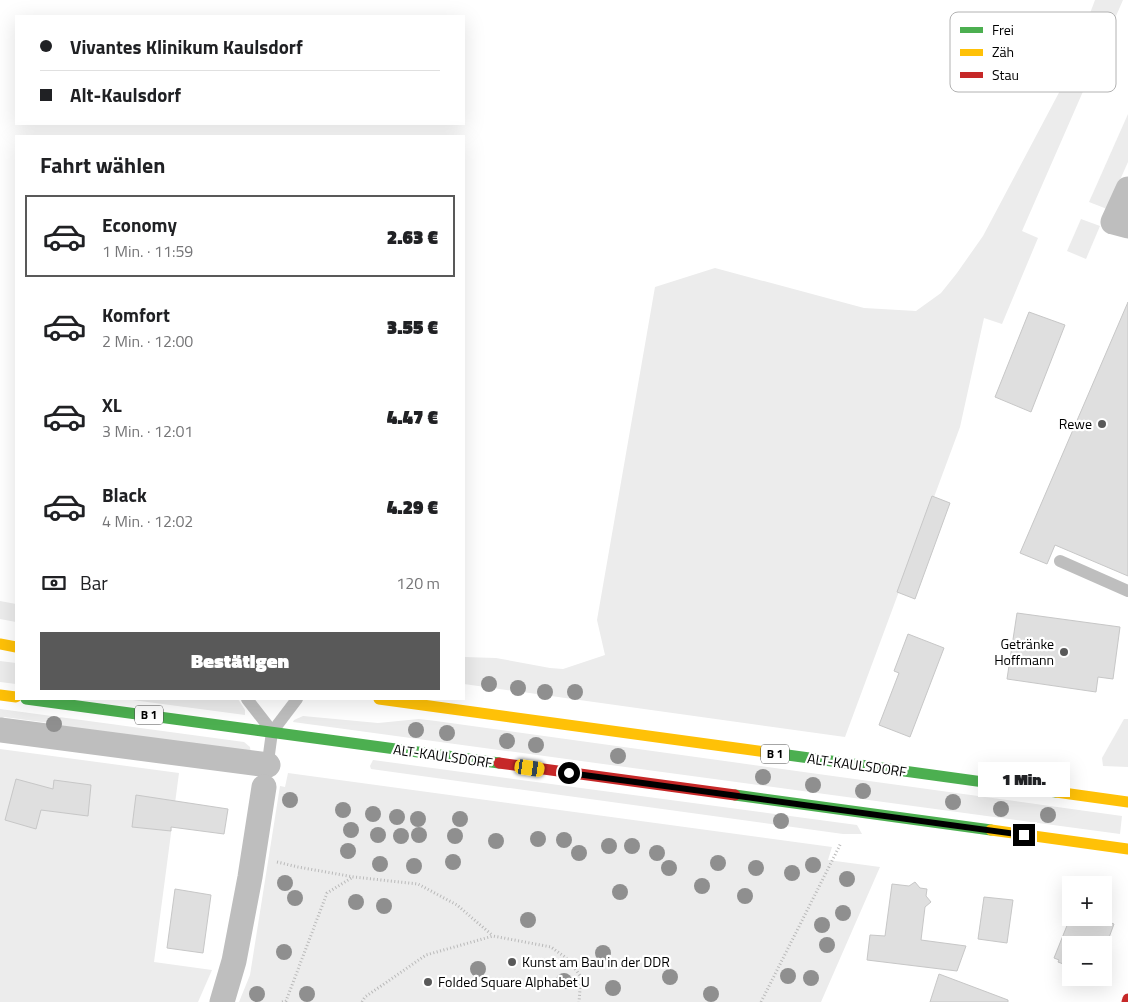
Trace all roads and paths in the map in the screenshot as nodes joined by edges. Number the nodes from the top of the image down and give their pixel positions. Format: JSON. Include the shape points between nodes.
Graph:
{"nodes":[{"id":1,"x":1128,"y":189,"type":"edge"},
{"id":2,"x":1120,"y":224,"type":"edge"},
{"id":3,"x":1060,"y":561,"type":"dead end"},
{"id":4,"x":1128,"y":591,"type":"edge"},
{"id":5,"x":0,"y":644,"type":"edge"},
{"id":6,"x":15,"y":647,"type":"edge"},
{"id":7,"x":0,"y":695,"type":"edge"},
{"id":8,"x":15,"y":698,"type":"edge"},
{"id":9,"x":33,"y":700,"type":"edge"},
{"id":10,"x":247,"y":700,"type":"edge"},
{"id":11,"x":296,"y":700,"type":"edge"},
{"id":12,"x":386,"y":700,"type":"edge"},
{"id":13,"x":0,"y":730,"type":"edge"},
{"id":14,"x":272,"y":732,"type":"junction"},
{"id":15,"x":266,"y":776,"type":"junction"},
{"id":16,"x":1128,"y":802,"type":"edge"},
{"id":17,"x":841,"y":842,"type":"dead end"},
{"id":18,"x":1128,"y":849,"type":"edge"},
{"id":19,"x":253,"y":856,"type":"junction"},
{"id":20,"x":354,"y":876,"type":"junction"},
{"id":21,"x":493,"y":936,"type":"junction"},
{"id":22,"x":222,"y":1002,"type":"edge"},
{"id":23,"x":285,"y":1002,"type":"edge"},
{"id":24,"x":362,"y":1002,"type":"edge"},
{"id":25,"x":579,"y":1002,"type":"edge"},
{"id":26,"x":762,"y":1002,"type":"edge"}],
"edges":[{"from":1,"to":2,"type":"street"},
{"from":3,"to":4,"type":"lane"},
{"from":5,"to":6,"type":"main road"},
{"from":7,"to":8,"type":"main road"},
{"from":9,"to":14,"type":"main road","name":"ALT-KAULSDORF","number":"B 1"},
{"from":10,"to":14,"type":"lane"},
{"from":11,"to":14,"type":"lane"},
{"from":12,"to":16,"type":"main road","name":"ALT-KAULSDORF","number":"B 1"},
{"from":13,"to":15,"type":"street"},
{"from":14,"to":15,"type":"lane"},
{"from":14,"to":18,"type":"main road","name":"ALT-KAULSDORF","number":"B 1"},
{"from":15,"to":19,"type":"street"},
{"from":17,"to":26,"type":"path"},
{"from":19,"to":20,"type":"path"},
{"from":19,"to":22,"type":"street","via":[[234,961]]},
{"from":20,"to":21,"type":"path","via":[[418,884],[457,905]]},
{"from":20,"to":23,"type":"path","via":[[327,893]]},
{"from":21,"to":24,"type":"path","via":[[426,955]]},
{"from":21,"to":25,"type":"path","via":[[551,947],[569,960],[581,977]]}]}
